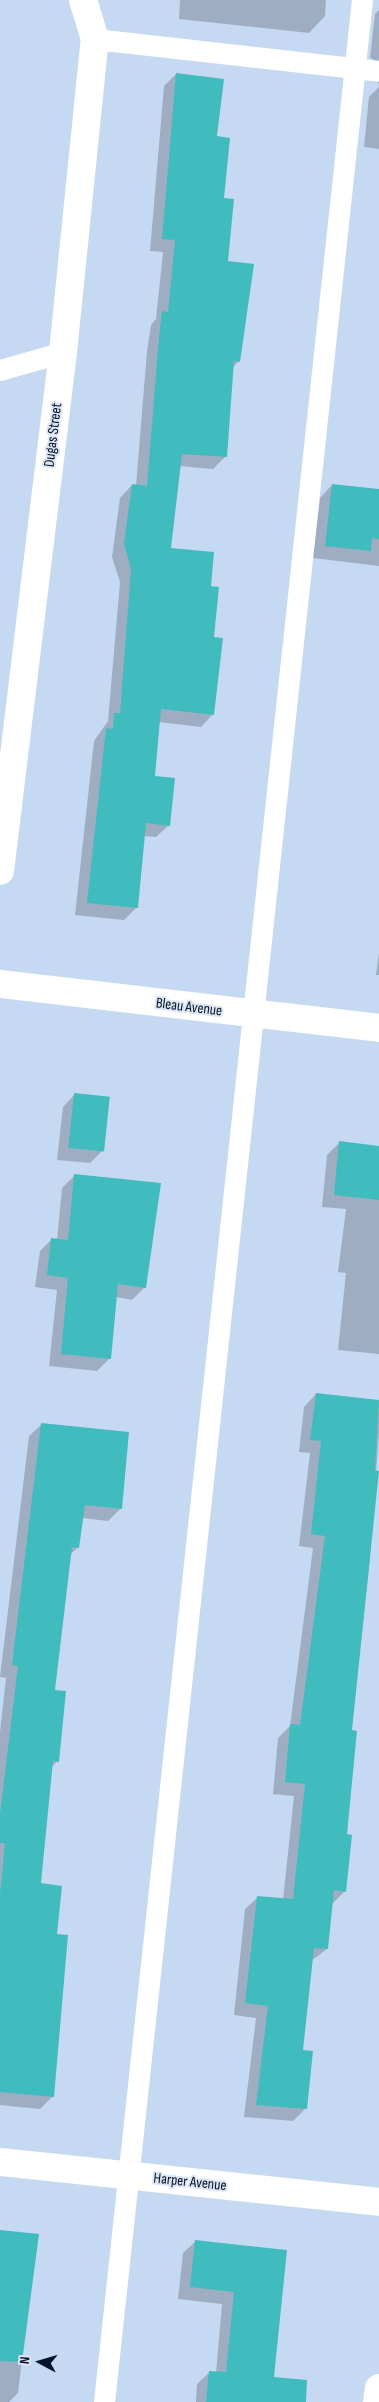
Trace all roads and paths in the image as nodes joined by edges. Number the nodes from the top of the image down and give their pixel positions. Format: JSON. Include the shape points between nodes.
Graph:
{"nodes":[{"id":1,"x":83,"y":0,"type":"edge"},
{"id":2,"x":362,"y":0,"type":"edge"},
{"id":3,"x":95,"y":39,"type":"junction"},
{"id":4,"x":355,"y":68,"type":"junction"},
{"id":5,"x":379,"y":71,"type":"edge"},
{"id":6,"x":63,"y":352,"type":"junction"},
{"id":7,"x":0,"y":370,"type":"edge"},
{"id":8,"x":0,"y":871,"type":"edge"},
{"id":9,"x":0,"y":984,"type":"edge"},
{"id":10,"x":253,"y":1016,"type":"junction"},
{"id":11,"x":379,"y":1028,"type":"edge"},
{"id":12,"x":0,"y":2162,"type":"edge"},
{"id":13,"x":128,"y":2175,"type":"junction"},
{"id":14,"x":379,"y":2202,"type":"edge"},
{"id":15,"x":379,"y":2388,"type":"edge"},
{"id":16,"x":104,"y":2402,"type":"edge"},
{"id":17,"x":378,"y":2402,"type":"edge"}],
"edges":[{"from":1,"to":3,"type":"street","name":"Dugas Street"},
{"from":2,"to":4,"type":"lane"},
{"from":3,"to":4,"type":"lane"},
{"from":3,"to":6,"type":"street","name":"Dugas Street"},
{"from":4,"to":5,"type":"lane"},
{"from":4,"to":10,"type":"lane"},
{"from":6,"to":7,"type":"lane"},
{"from":6,"to":8,"type":"street","name":"Dugas Street"},
{"from":9,"to":10,"type":"street","name":"Bleau Avenue"},
{"from":10,"to":11,"type":"street","name":"Bleau Avenue"},
{"from":10,"to":13,"type":"lane"},
{"from":12,"to":13,"type":"street","name":"Harper Avenue"},
{"from":13,"to":14,"type":"street","name":"Harper Avenue"},
{"from":13,"to":16,"type":"lane"},
{"from":15,"to":17,"type":"street"}]}
